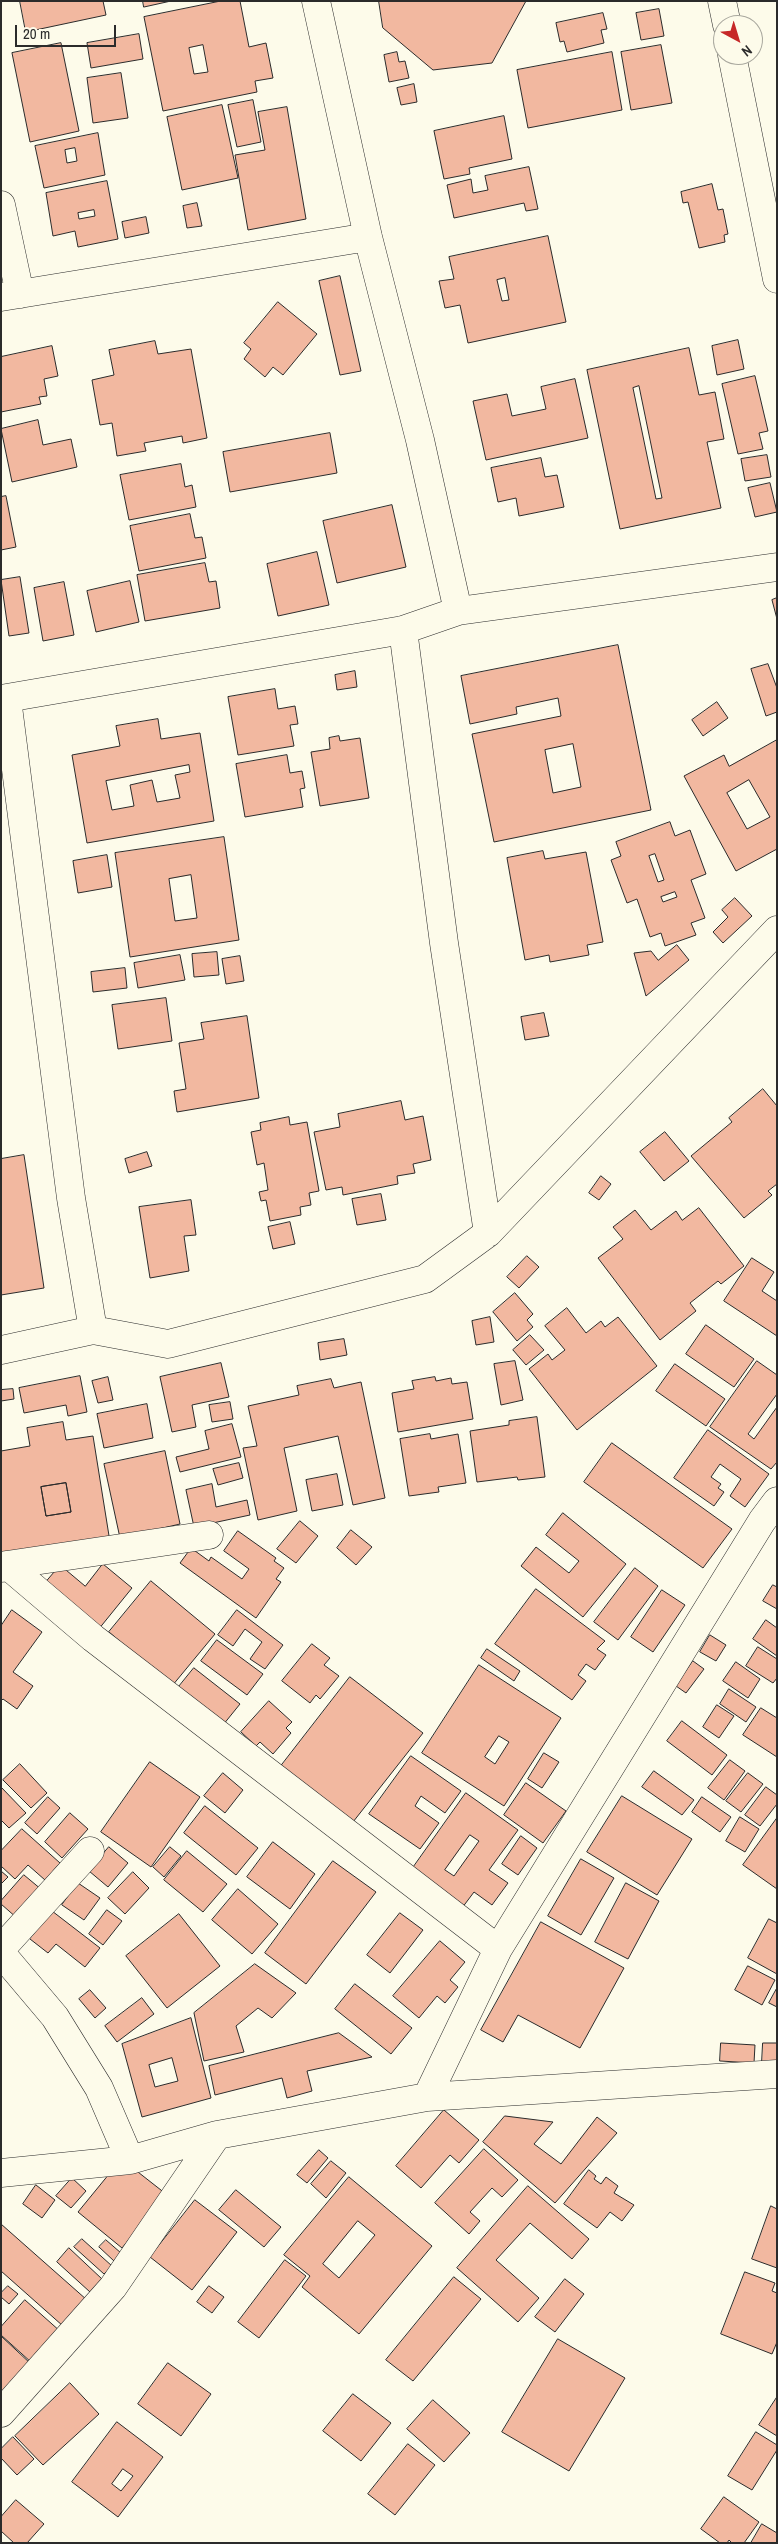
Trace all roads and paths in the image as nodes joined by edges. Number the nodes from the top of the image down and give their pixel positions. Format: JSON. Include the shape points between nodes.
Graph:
{"nodes":[{"id":1,"x":316,"y":1,"type":"edge"},
{"id":2,"x":722,"y":1,"type":"edge"},
{"id":3,"x":724,"y":15,"type":"edge"},
{"id":4,"x":734,"y":65,"type":"edge"},
{"id":5,"x":1,"y":205,"type":"edge"},
{"id":6,"x":368,"y":237,"type":"junction"},
{"id":7,"x":777,"y":279,"type":"edge"},
{"id":8,"x":11,"y":296,"type":"edge"},
{"id":9,"x":777,"y":567,"type":"edge"},
{"id":10,"x":458,"y":611,"type":"junction"},
{"id":11,"x":403,"y":630,"type":"junction"},
{"id":12,"x":4,"y":699,"type":"edge"},
{"id":13,"x":777,"y":930,"type":"edge"},
{"id":14,"x":488,"y":1233,"type":"junction"},
{"id":15,"x":92,"y":1330,"type":"junction"},
{"id":16,"x":1,"y":1350,"type":"edge"},
{"id":17,"x":777,"y":1501,"type":"edge"},
{"id":18,"x":209,"y":1535,"type":"dead end"},
{"id":19,"x":4,"y":1566,"type":"edge"},
{"id":20,"x":90,"y":1851,"type":"dead end"},
{"id":21,"x":1,"y":1949,"type":"edge"},
{"id":22,"x":498,"y":1949,"type":"junction"},
{"id":23,"x":1,"y":1953,"type":"edge"},
{"id":24,"x":777,"y":2074,"type":"edge"},
{"id":25,"x":427,"y":2097,"type":"junction"},
{"id":26,"x":217,"y":2135,"type":"junction"},
{"id":27,"x":130,"y":2160,"type":"junction"},
{"id":28,"x":1,"y":2173,"type":"edge"},
{"id":29,"x":1,"y":2413,"type":"edge"}],
"edges":[{"from":1,"to":6,"type":"street"},
{"from":2,"to":3,"type":"street"},
{"from":4,"to":7,"type":"street"},
{"from":5,"to":8,"type":"street"},
{"from":6,"to":8,"type":"street"},
{"from":6,"to":10,"type":"street","via":[[420,440]]},
{"from":9,"to":10,"type":"street"},
{"from":10,"to":11,"type":"street"},
{"from":11,"to":12,"type":"street"},
{"from":11,"to":14,"type":"street","via":[[444,943]]},
{"from":12,"to":15,"type":"street","via":[[71,1198]]},
{"from":13,"to":14,"type":"street"},
{"from":14,"to":15,"type":"street","via":[[425,1279],[168,1344]]},
{"from":15,"to":16,"type":"street"},
{"from":17,"to":22,"type":"street"},
{"from":18,"to":19,"type":"street"},
{"from":19,"to":22,"type":"street"},
{"from":20,"to":21,"type":"street"},
{"from":22,"to":25,"type":"street"},
{"from":23,"to":27,"type":"street","via":[[55,2017],[99,2088]]},
{"from":24,"to":25,"type":"street"},
{"from":25,"to":26,"type":"street"},
{"from":26,"to":27,"type":"street"},
{"from":26,"to":29,"type":"street","via":[[113,2286]]},
{"from":27,"to":28,"type":"street"}]}
